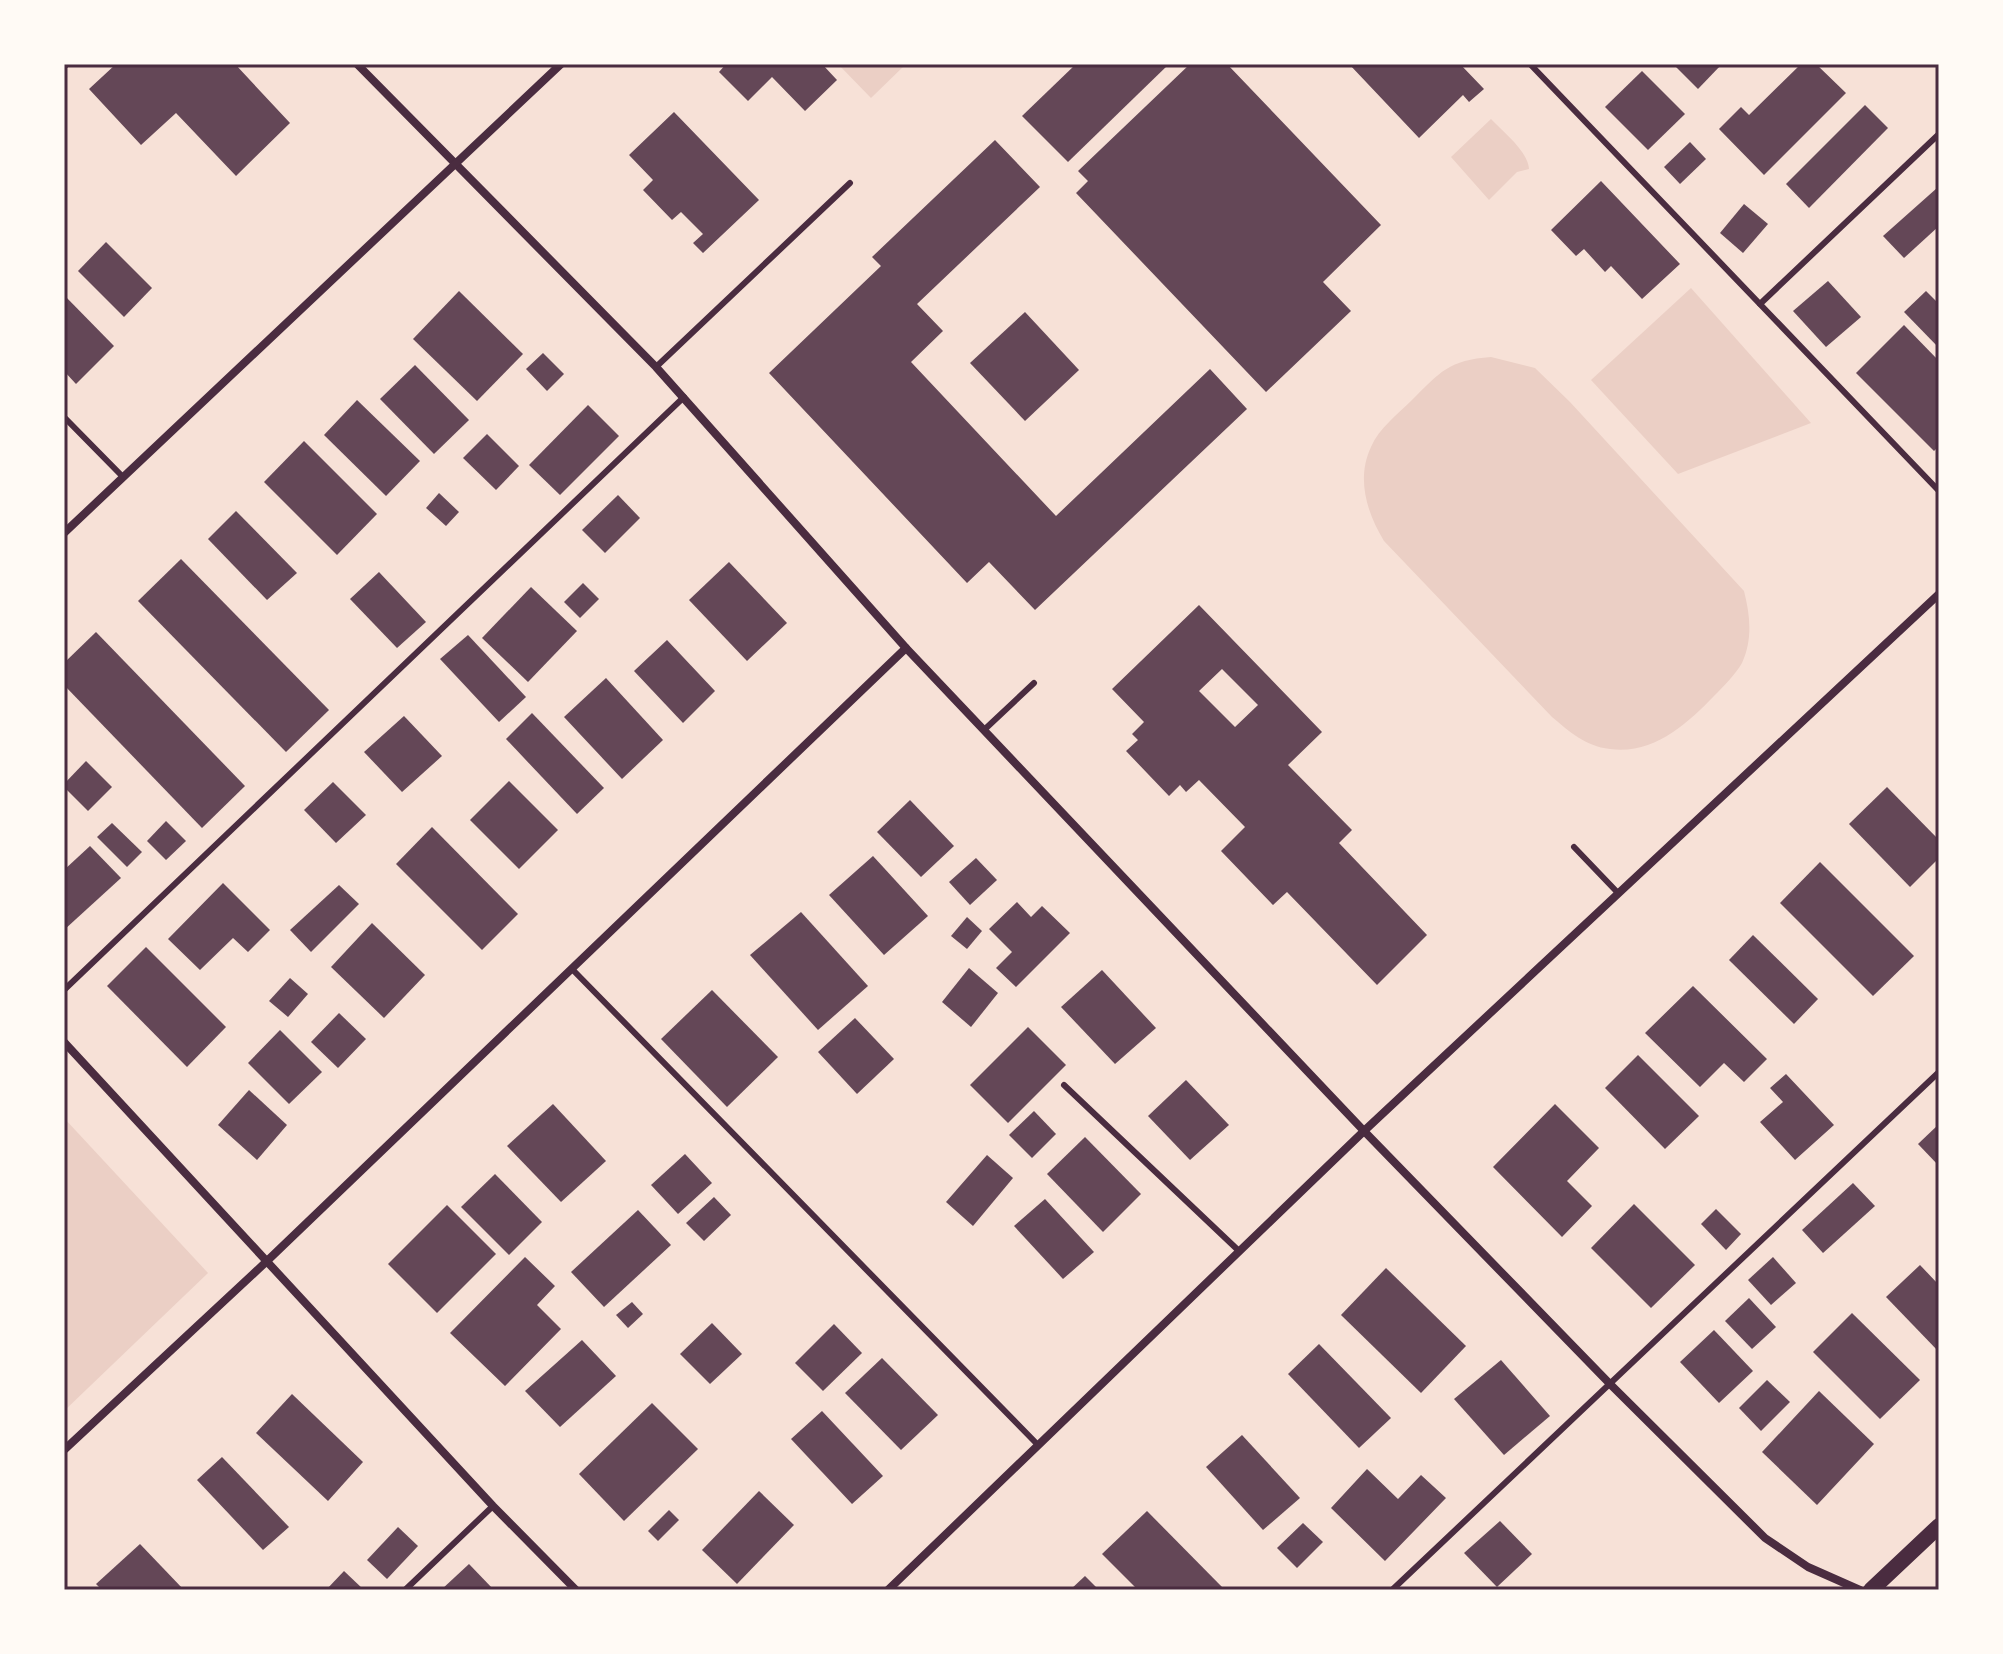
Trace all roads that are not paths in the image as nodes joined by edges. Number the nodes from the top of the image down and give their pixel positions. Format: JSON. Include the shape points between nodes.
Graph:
{"nodes":[{"id":1,"x":357,"y":64,"type":"edge"},
{"id":2,"x":561,"y":64,"type":"edge"},
{"id":3,"x":1530,"y":64,"type":"edge"},
{"id":4,"x":1939,"y":134,"type":"edge"},
{"id":5,"x":455,"y":165,"type":"junction"},
{"id":6,"x":850,"y":183,"type":"dead end"},
{"id":7,"x":1760,"y":304,"type":"junction"},
{"id":8,"x":656,"y":367,"type":"junction"},
{"id":9,"x":684,"y":397,"type":"junction"},
{"id":10,"x":64,"y":417,"type":"edge"},
{"id":11,"x":123,"y":477,"type":"junction"},
{"id":12,"x":1939,"y":491,"type":"edge"},
{"id":13,"x":64,"y":533,"type":"edge"},
{"id":14,"x":1939,"y":594,"type":"edge"},
{"id":15,"x":906,"y":648,"type":"junction"},
{"id":16,"x":1034,"y":683,"type":"dead end"},
{"id":17,"x":984,"y":730,"type":"junction"},
{"id":18,"x":1574,"y":847,"type":"dead end"},
{"id":19,"x":1618,"y":893,"type":"junction"},
{"id":20,"x":572,"y":969,"type":"junction"},
{"id":21,"x":64,"y":990,"type":"edge"},
{"id":22,"x":64,"y":1042,"type":"edge"},
{"id":23,"x":1939,"y":1072,"type":"edge"},
{"id":24,"x":1064,"y":1085,"type":"dead end"},
{"id":25,"x":1364,"y":1131,"type":"junction"},
{"id":26,"x":1239,"y":1251,"type":"junction"},
{"id":27,"x":266,"y":1262,"type":"junction"},
{"id":28,"x":1610,"y":1384,"type":"junction"},
{"id":29,"x":1038,"y":1445,"type":"junction"},
{"id":30,"x":64,"y":1450,"type":"edge"},
{"id":31,"x":493,"y":1506,"type":"junction"},
{"id":32,"x":1939,"y":1526,"type":"edge"},
{"id":33,"x":405,"y":1590,"type":"edge"},
{"id":34,"x":576,"y":1590,"type":"edge"},
{"id":35,"x":888,"y":1590,"type":"edge"},
{"id":36,"x":1392,"y":1590,"type":"edge"},
{"id":37,"x":1860,"y":1590,"type":"edge"},
{"id":38,"x":1871,"y":1590,"type":"edge"}],
"edges":[{"from":1,"to":5,"type":"street"},
{"from":2,"to":5,"type":"street"},
{"from":3,"to":7,"type":"lane"},
{"from":4,"to":7,"type":"lane"},
{"from":5,"to":8,"type":"street"},
{"from":5,"to":11,"type":"street"},
{"from":6,"to":8,"type":"lane"},
{"from":7,"to":12,"type":"lane"},
{"from":8,"to":9,"type":"street"},
{"from":9,"to":15,"type":"street"},
{"from":9,"to":21,"type":"lane"},
{"from":10,"to":11,"type":"lane"},
{"from":11,"to":13,"type":"street"},
{"from":14,"to":19,"type":"street"},
{"from":15,"to":17,"type":"street"},
{"from":15,"to":20,"type":"street"},
{"from":16,"to":17,"type":"lane"},
{"from":17,"to":25,"type":"street"},
{"from":18,"to":19,"type":"lane"},
{"from":19,"to":25,"type":"street"},
{"from":20,"to":27,"type":"street"},
{"from":20,"to":29,"type":"lane"},
{"from":22,"to":27,"type":"street"},
{"from":23,"to":28,"type":"lane"},
{"from":24,"to":26,"type":"lane"},
{"from":25,"to":26,"type":"street"},
{"from":25,"to":28,"type":"street"},
{"from":26,"to":29,"type":"street"},
{"from":27,"to":30,"type":"street"},
{"from":27,"to":31,"type":"street"},
{"from":28,"to":36,"type":"lane"},
{"from":28,"to":37,"type":"street","via":[[1765,1538],[1808,1567]]},
{"from":29,"to":35,"type":"street"},
{"from":31,"to":33,"type":"lane"},
{"from":31,"to":34,"type":"street"},
{"from":32,"to":38,"type":"main road"}]}
